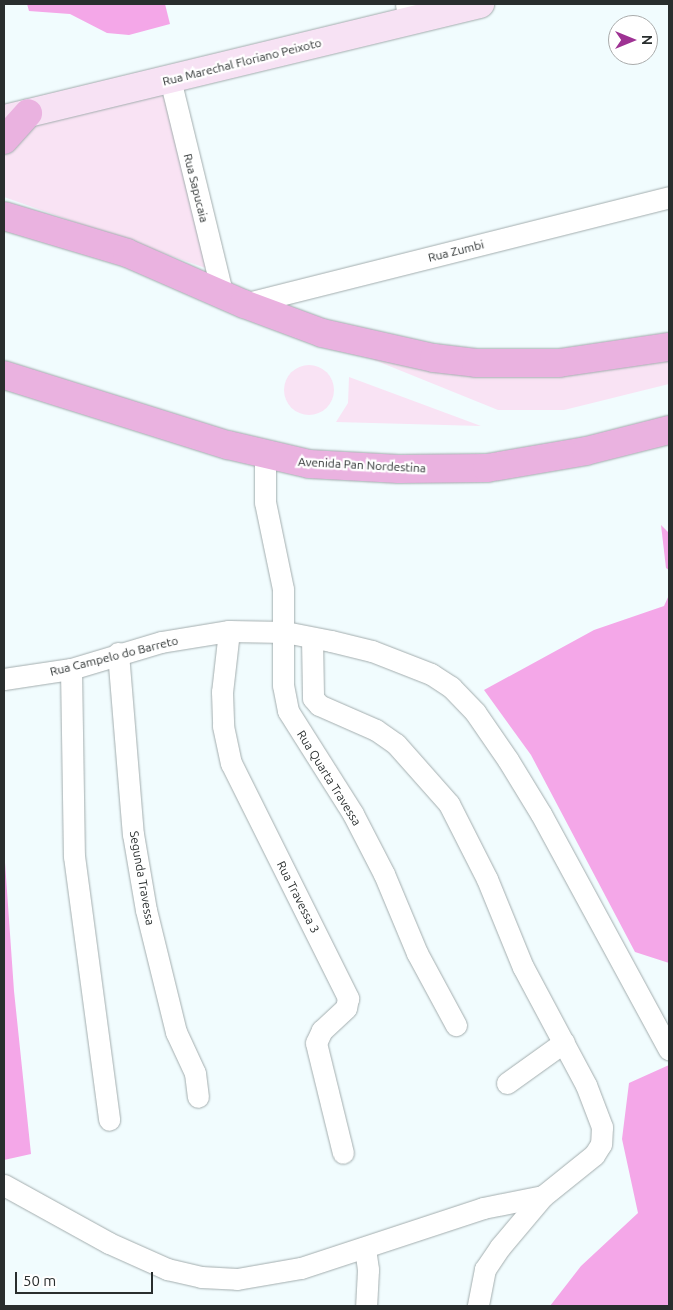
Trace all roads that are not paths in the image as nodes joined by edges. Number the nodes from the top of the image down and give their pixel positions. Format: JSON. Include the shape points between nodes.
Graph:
{"nodes":[{"id":1,"x":480,"y":4,"type":"edge"},
{"id":2,"x":408,"y":13,"type":"edge"},
{"id":3,"x":170,"y":79,"type":"junction"},
{"id":4,"x":16,"y":116,"type":"edge"},
{"id":5,"x":4,"y":140,"type":"edge"},
{"id":6,"x":669,"y":197,"type":"edge"},
{"id":7,"x":4,"y":216,"type":"edge"},
{"id":8,"x":233,"y":300,"type":"junction"},
{"id":9,"x":669,"y":347,"type":"edge"},
{"id":10,"x":4,"y":375,"type":"edge"},
{"id":11,"x":669,"y":430,"type":"edge"},
{"id":12,"x":265,"y":455,"type":"junction"},
{"id":13,"x":229,"y":631,"type":"junction"},
{"id":14,"x":285,"y":632,"type":"junction"},
{"id":15,"x":312,"y":638,"type":"junction"},
{"id":16,"x":118,"y":653,"type":"junction"},
{"id":17,"x":71,"y":669,"type":"junction"},
{"id":18,"x":4,"y":679,"type":"edge"},
{"id":19,"x":456,"y":1024,"type":"dead end"},
{"id":20,"x":564,"y":1042,"type":"junction"},
{"id":21,"x":669,"y":1050,"type":"edge"},
{"id":22,"x":507,"y":1084,"type":"dead end"},
{"id":23,"x":198,"y":1097,"type":"dead end"},
{"id":24,"x":109,"y":1120,"type":"dead end"},
{"id":25,"x":344,"y":1153,"type":"dead end"},
{"id":26,"x":4,"y":1185,"type":"edge"},
{"id":27,"x":543,"y":1196,"type":"junction"},
{"id":28,"x":365,"y":1248,"type":"junction"},
{"id":29,"x":366,"y":1306,"type":"edge"},
{"id":30,"x":478,"y":1306,"type":"edge"}],
"edges":[{"from":1,"to":2,"type":"main road","name":"Rua Marechal Floriano Peixoto"},
{"from":2,"to":3,"type":"main road","name":"Rua Marechal Floriano Peixoto"},
{"from":3,"to":4,"type":"main road","name":"Rua Marechal Floriano Peixoto"},
{"from":3,"to":8,"type":"street","name":"Rua Sapucaia"},
{"from":4,"to":5,"type":"highway"},
{"from":6,"to":8,"type":"street","name":"Rua Zumbi"},
{"from":7,"to":8,"type":"highway","via":[[127,253]]},
{"from":8,"to":9,"type":"highway","via":[[322,333],[434,358],[476,363],[559,363]]},
{"from":10,"to":12,"type":"highway","name":"Avenida Pan Nordestina"},
{"from":11,"to":12,"type":"highway","name":"Avenida Pan Nordestina","via":[[586,451],[487,468],[399,469],[309,464]]},
{"from":12,"to":14,"type":"street","via":[[265,502],[283,589]]},
{"from":13,"to":14,"type":"street","name":"Rua Campelo do Barreto"},
{"from":13,"to":16,"type":"street","name":"Rua Campelo do Barreto"},
{"from":13,"to":25,"type":"street","name":"Rua Travessa 3","via":[[222,692],[231,763],[348,998],[346,1008],[322,1030],[316,1043]]},
{"from":14,"to":15,"type":"street","name":"Rua Campelo do Barreto"},
{"from":14,"to":19,"type":"street","name":"Rua Quarta Travessa","via":[[282,684],[288,711],[353,814],[384,874],[416,953]]},
{"from":15,"to":20,"type":"street","via":[[313,698],[319,705],[376,730],[396,744],[448,804],[487,879],[522,967]]},
{"from":15,"to":21,"type":"street","name":"Rua Campelo do Barreto","via":[[372,650],[424,671],[451,687],[475,712],[541,814]]},
{"from":16,"to":17,"type":"street","name":"Rua Campelo do Barreto"},
{"from":16,"to":23,"type":"street","name":"Segunda Travessa","via":[[133,834],[146,910],[176,1032],[194,1073]]},
{"from":17,"to":18,"type":"street","name":"Rua Campelo do Barreto"},
{"from":17,"to":24,"type":"street","via":[[74,856]]},
{"from":20,"to":22,"type":"street"},
{"from":20,"to":27,"type":"street","via":[[602,1127],[601,1144],[594,1155]]},
{"from":26,"to":28,"type":"street","via":[[109,1243],[168,1269],[201,1277],[237,1279],[268,1276]]},
{"from":27,"to":28,"type":"street","via":[[483,1208]]},
{"from":27,"to":30,"type":"street","via":[[485,1269]]},
{"from":28,"to":29,"type":"street","via":[[368,1270]]}]}
